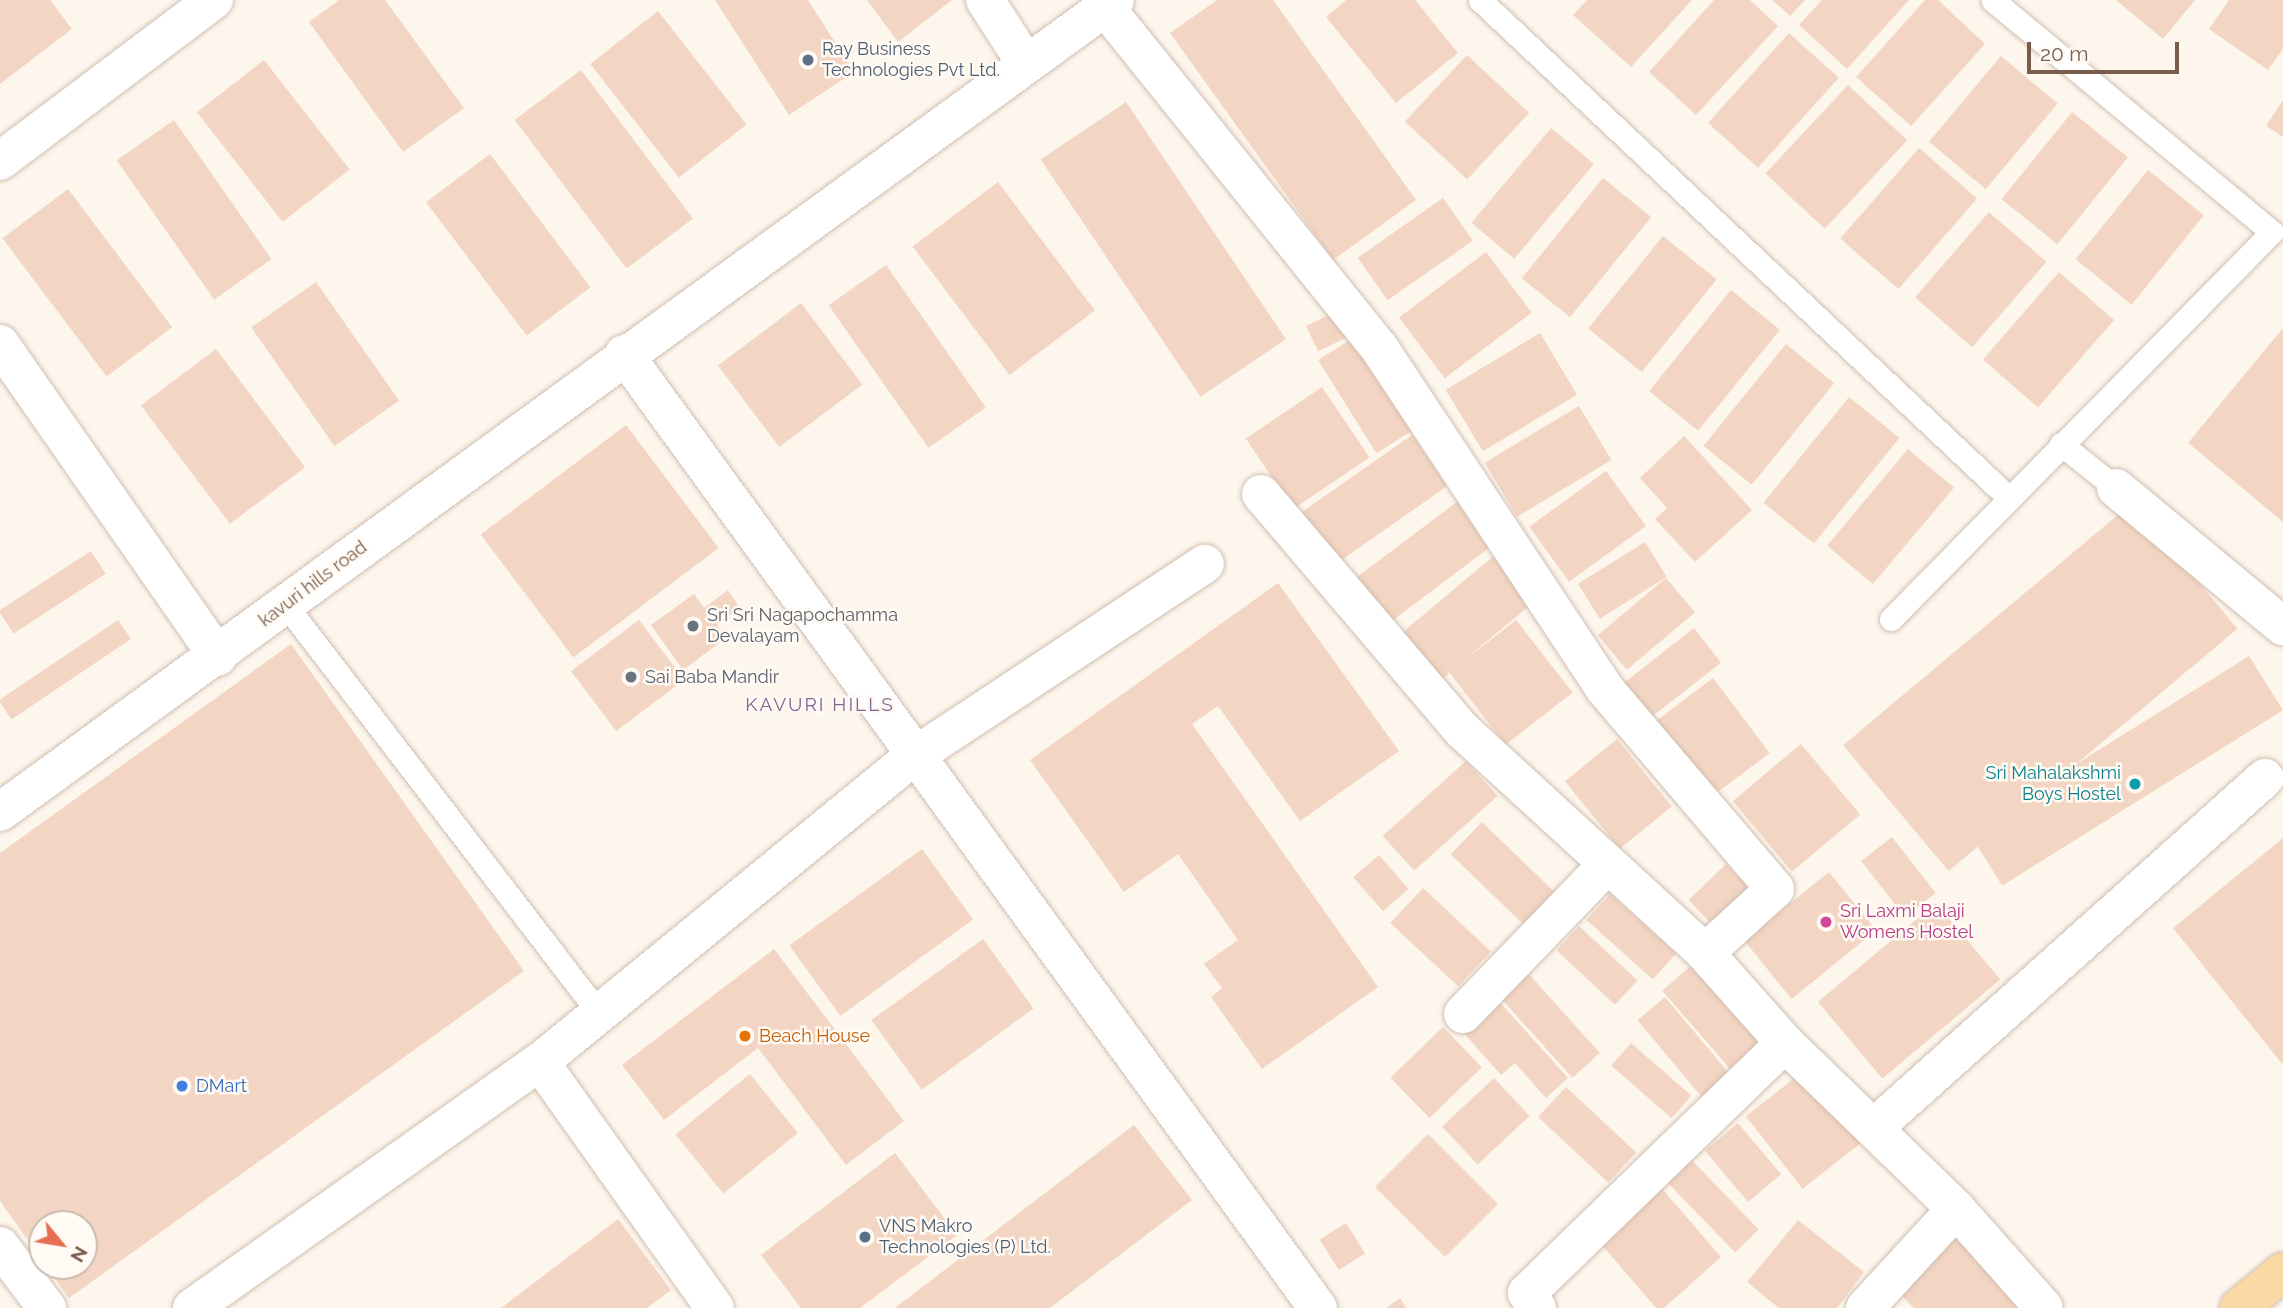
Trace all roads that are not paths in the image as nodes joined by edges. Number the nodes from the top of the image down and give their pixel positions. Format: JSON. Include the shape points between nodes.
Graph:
{"nodes":[{"id":1,"x":214,"y":0,"type":"edge"},
{"id":2,"x":985,"y":0,"type":"edge"},
{"id":3,"x":1480,"y":0,"type":"edge"},
{"id":4,"x":1993,"y":0,"type":"edge"},
{"id":5,"x":1110,"y":4,"type":"edge"},
{"id":6,"x":1026,"y":62,"type":"junction"},
{"id":7,"x":0,"y":161,"type":"edge"},
{"id":8,"x":0,"y":344,"type":"edge"},
{"id":9,"x":624,"y":354,"type":"junction"},
{"id":10,"x":2061,"y":444,"type":"junction"},
{"id":11,"x":2116,"y":488,"type":"joint"},
{"id":12,"x":1261,"y":494,"type":"dead end"},
{"id":13,"x":2010,"y":498,"type":"junction"},
{"id":14,"x":1205,"y":564,"type":"dead end"},
{"id":15,"x":285,"y":604,"type":"junction"},
{"id":16,"x":1891,"y":619,"type":"dead end"},
{"id":17,"x":2283,"y":626,"type":"edge"},
{"id":18,"x":218,"y":656,"type":"junction"},
{"id":19,"x":913,"y":757,"type":"junction"},
{"id":20,"x":2265,"y":778,"type":"dead end"},
{"id":21,"x":0,"y":812,"type":"edge"},
{"id":22,"x":1605,"y":867,"type":"junction"},
{"id":23,"x":1705,"y":953,"type":"junction"},
{"id":24,"x":599,"y":1013,"type":"junction"},
{"id":25,"x":1463,"y":1014,"type":"dead end"},
{"id":26,"x":1785,"y":1043,"type":"junction"},
{"id":27,"x":540,"y":1062,"type":"junction"},
{"id":28,"x":1876,"y":1126,"type":"junction"},
{"id":29,"x":1956,"y":1209,"type":"junction"},
{"id":30,"x":0,"y":1246,"type":"edge"},
{"id":31,"x":2283,"y":1272,"type":"edge"},
{"id":32,"x":47,"y":1308,"type":"edge"},
{"id":33,"x":192,"y":1308,"type":"edge"},
{"id":34,"x":715,"y":1308,"type":"edge"},
{"id":35,"x":1318,"y":1308,"type":"edge"},
{"id":36,"x":1537,"y":1308,"type":"edge"},
{"id":37,"x":1865,"y":1308,"type":"edge"},
{"id":38,"x":2044,"y":1308,"type":"edge"},
{"id":39,"x":2239,"y":1308,"type":"edge"}],
"edges":[{"from":1,"to":7,"type":"street"},
{"from":2,"to":6,"type":"street"},
{"from":3,"to":13,"type":"lane"},
{"from":4,"to":10,"type":"lane","via":[[2272,232]]},
{"from":5,"to":6,"type":"street","name":"kavuri hills road"},
{"from":5,"to":23,"type":"street","via":[[1380,349],[1604,688],[1775,889]]},
{"from":6,"to":9,"type":"street","name":"kavuri hills road"},
{"from":8,"to":18,"type":"street"},
{"from":9,"to":15,"type":"street","name":"kavuri hills road"},
{"from":9,"to":19,"type":"street"},
{"from":10,"to":11,"type":"lane"},
{"from":10,"to":13,"type":"lane"},
{"from":11,"to":17,"type":"street"},
{"from":12,"to":22,"type":"street","via":[[1464,731]]},
{"from":13,"to":16,"type":"lane"},
{"from":14,"to":19,"type":"street"},
{"from":15,"to":18,"type":"street","name":"kavuri hills road"},
{"from":15,"to":24,"type":"lane"},
{"from":18,"to":21,"type":"street","name":"kavuri hills road"},
{"from":19,"to":24,"type":"street"},
{"from":19,"to":35,"type":"street"},
{"from":20,"to":28,"type":"street"},
{"from":22,"to":23,"type":"street"},
{"from":22,"to":25,"type":"street"},
{"from":23,"to":26,"type":"street"},
{"from":24,"to":27,"type":"street"},
{"from":26,"to":28,"type":"street"},
{"from":26,"to":36,"type":"street","via":[[1527,1293]]},
{"from":27,"to":33,"type":"street"},
{"from":27,"to":34,"type":"street"},
{"from":28,"to":29,"type":"street"},
{"from":29,"to":37,"type":"street"},
{"from":29,"to":38,"type":"street"},
{"from":30,"to":32,"type":"street"},
{"from":31,"to":39,"type":"main road"}]}
